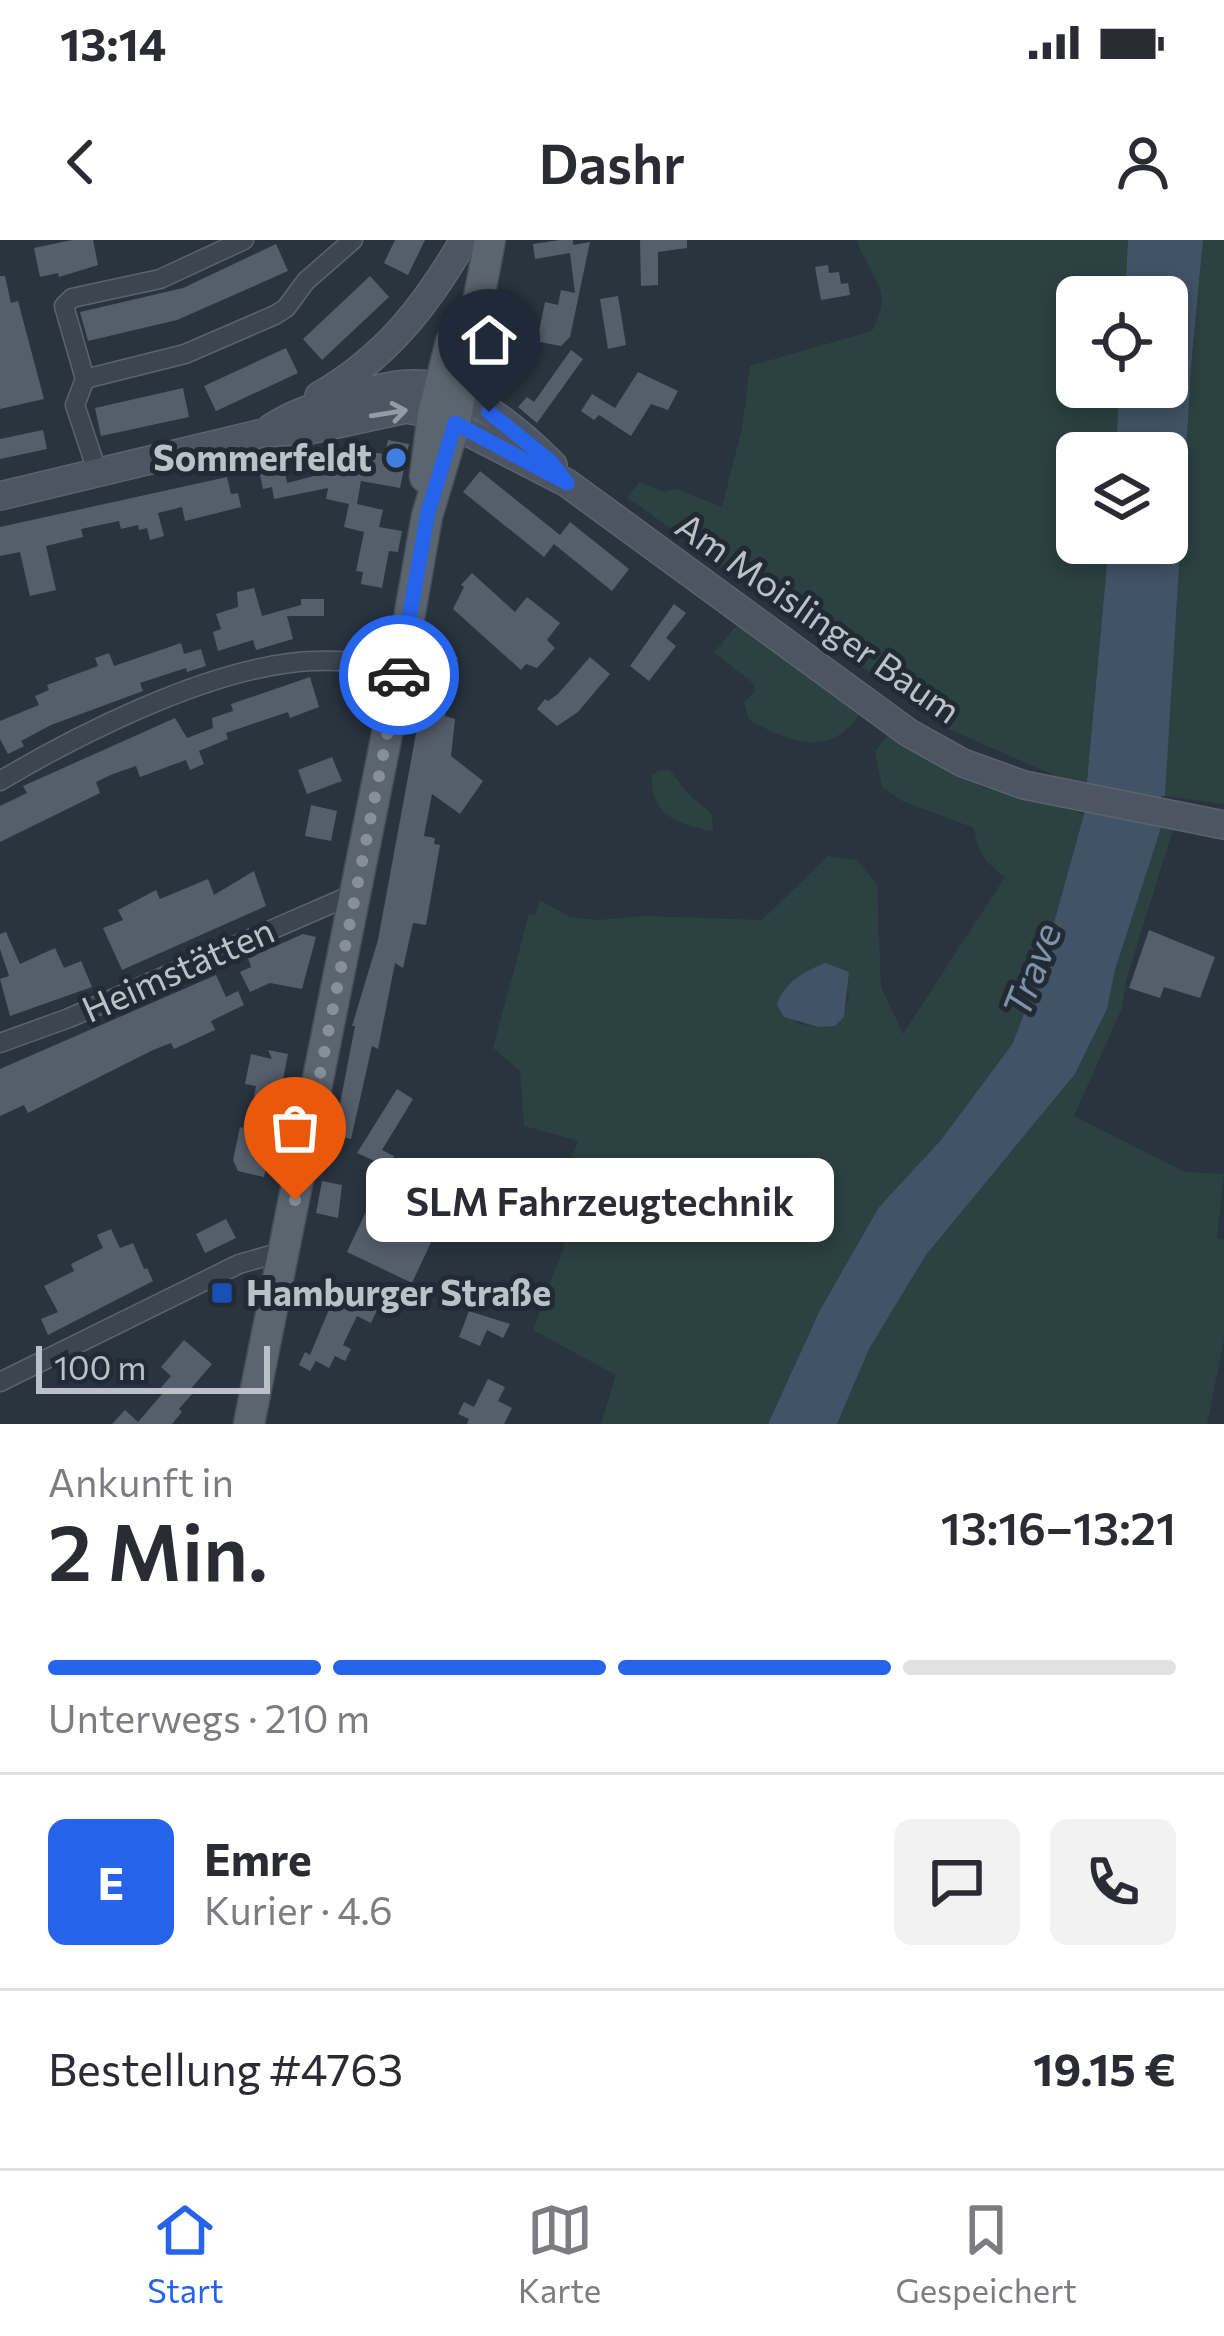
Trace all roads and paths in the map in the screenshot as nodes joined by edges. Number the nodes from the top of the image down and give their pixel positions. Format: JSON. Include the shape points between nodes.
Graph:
{"nodes":[{"id":1,"x":244,"y":240,"type":"edge"},
{"id":2,"x":353,"y":240,"type":"edge"},
{"id":3,"x":468,"y":240,"type":"edge"},
{"id":4,"x":490,"y":240,"type":"edge"},
{"id":5,"x":85,"y":379,"type":"junction"},
{"id":6,"x":451,"y":398,"type":"junction"},
{"id":7,"x":290,"y":415,"type":"junction"},
{"id":8,"x":263,"y":434,"type":"junction"},
{"id":9,"x":98,"y":474,"type":"junction"},
{"id":10,"x":0,"y":496,"type":"edge"},
{"id":11,"x":401,"y":664,"type":"junction"},
{"id":12,"x":0,"y":782,"type":"edge"},
{"id":13,"x":1224,"y":825,"type":"edge"},
{"id":14,"x":356,"y":893,"type":"junction"},
{"id":15,"x":0,"y":1043,"type":"edge"},
{"id":16,"x":285,"y":1251,"type":"junction"},
{"id":17,"x":0,"y":1382,"type":"edge"},
{"id":18,"x":249,"y":1424,"type":"edge"}],
"edges":[{"from":1,"to":5,"type":"street","via":[[160,279],[72,298],[64,306]]},
{"from":2,"to":5,"type":"street","via":[[275,315],[185,354]]},
{"from":3,"to":6,"type":"main road"},
{"from":3,"to":7,"type":"main road","via":[[401,330]]},
{"from":4,"to":6,"type":"main road"},
{"from":5,"to":9,"type":"street","via":[[75,406]]},
{"from":6,"to":7,"type":"main road","via":[[409,384]]},
{"from":8,"to":6,"type":"main road","one_way":true},
{"from":6,"to":11,"type":"main road"},
{"from":6,"to":13,"type":"main road","name":"Am Moislinger Baum","via":[[909,733],[988,773]]},
{"from":7,"to":8,"type":"main road"},
{"from":8,"to":9,"type":"main road"},
{"from":9,"to":10,"type":"main road"},
{"from":11,"to":12,"type":"street","via":[[286,663],[220,678]]},
{"from":11,"to":14,"type":"main road"},
{"from":14,"to":15,"type":"street","name":"Heimstätten"},
{"from":14,"to":16,"type":"main road"},
{"from":16,"to":17,"type":"street","via":[[239,1264]]},
{"from":16,"to":18,"type":"main road"}]}
